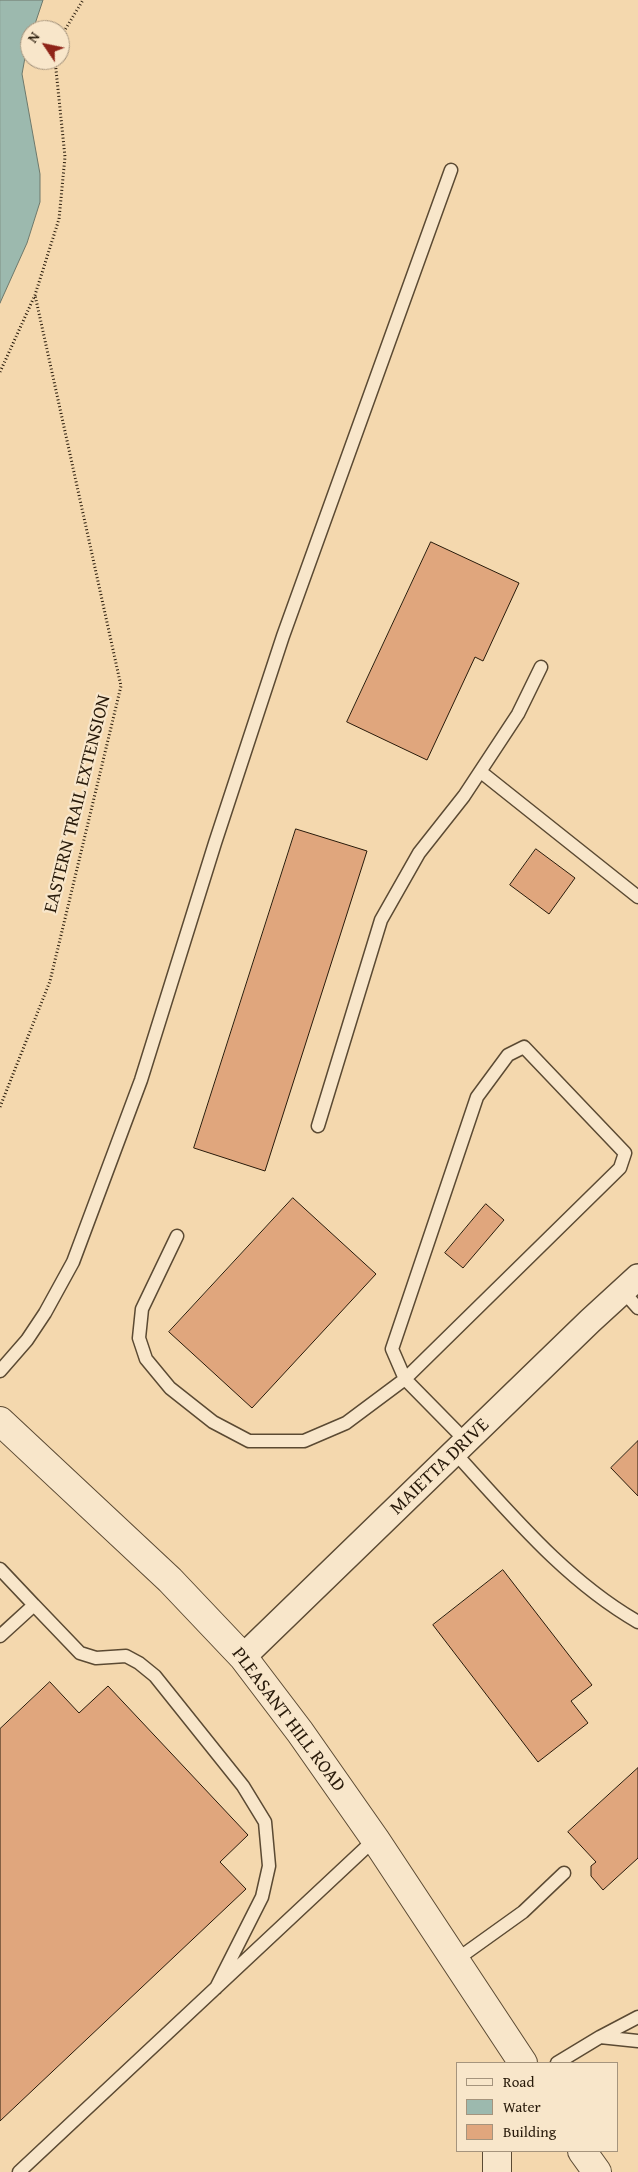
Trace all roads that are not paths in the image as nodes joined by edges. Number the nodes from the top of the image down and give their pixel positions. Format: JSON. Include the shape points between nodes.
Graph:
{"nodes":[{"id":1,"x":451,"y":170,"type":"dead end"},
{"id":2,"x":541,"y":667,"type":"dead end"},
{"id":3,"x":481,"y":772,"type":"junction"},
{"id":4,"x":638,"y":897,"type":"edge"},
{"id":5,"x":318,"y":1126,"type":"dead end"},
{"id":6,"x":177,"y":1236,"type":"dead end"},
{"id":7,"x":633,"y":1292,"type":"edge"},
{"id":8,"x":0,"y":1371,"type":"edge"},
{"id":9,"x":405,"y":1380,"type":"junction"},
{"id":10,"x":0,"y":1421,"type":"edge"},
{"id":11,"x":461,"y":1447,"type":"junction"},
{"id":12,"x":0,"y":1569,"type":"edge"},
{"id":13,"x":34,"y":1605,"type":"junction"},
{"id":14,"x":638,"y":1622,"type":"edge"},
{"id":15,"x":0,"y":1636,"type":"edge"},
{"id":16,"x":243,"y":1657,"type":"junction"},
{"id":17,"x":376,"y":1840,"type":"junction"},
{"id":18,"x":564,"y":1873,"type":"dead end"},
{"id":19,"x":456,"y":1960,"type":"junction"},
{"id":20,"x":216,"y":1988,"type":"junction"},
{"id":21,"x":638,"y":2017,"type":"edge"},
{"id":22,"x":600,"y":2037,"type":"junction"},
{"id":23,"x":638,"y":2041,"type":"edge"},
{"id":24,"x":522,"y":2062,"type":"edge"},
{"id":25,"x":559,"y":2062,"type":"edge"},
{"id":26,"x":497,"y":2152,"type":"edge"},
{"id":27,"x":583,"y":2152,"type":"edge"},
{"id":28,"x":19,"y":2172,"type":"edge"},
{"id":29,"x":497,"y":2172,"type":"edge"},
{"id":30,"x":597,"y":2172,"type":"edge"}],
"edges":[{"from":1,"to":8,"type":"lane","via":[[283,636],[138,1090],[73,1262],[46,1313]]},
{"from":2,"to":3,"type":"lane","via":[[518,714]]},
{"from":3,"to":4,"type":"lane"},
{"from":3,"to":5,"type":"lane","via":[[420,853],[381,920]]},
{"from":6,"to":9,"type":"lane","via":[[142,1309],[139,1338],[146,1359],[170,1388],[214,1422],[249,1441],[304,1441],[346,1423]]},
{"from":7,"to":11,"type":"street","name":"MAIETTA DRIVE"},
{"from":9,"to":9,"type":"lane","via":[[620,1168],[625,1153],[524,1047],[508,1055],[477,1097],[392,1349]]},
{"from":9,"to":11,"type":"lane"},
{"from":10,"to":16,"type":"street","name":"PLEASANT HILL ROAD","via":[[170,1580]]},
{"from":11,"to":14,"type":"lane","via":[[532,1537],[588,1588]]},
{"from":11,"to":16,"type":"street","name":"MAIETTA DRIVE"},
{"from":12,"to":13,"type":"lane"},
{"from":13,"to":15,"type":"lane"},
{"from":13,"to":20,"type":"lane","via":[[80,1653],[96,1658],[126,1656],[154,1676],[243,1786],[265,1822],[269,1866],[262,1897]]},
{"from":16,"to":17,"type":"street","name":"PLEASANT HILL ROAD"},
{"from":17,"to":19,"type":"street","name":"PLEASANT HILL ROAD"},
{"from":17,"to":20,"type":"lane"},
{"from":18,"to":19,"type":"lane","via":[[523,1912]]},
{"from":19,"to":24,"type":"street","name":"PLEASANT HILL ROAD"},
{"from":20,"to":28,"type":"lane"},
{"from":21,"to":22,"type":"lane"},
{"from":22,"to":23,"type":"lane"},
{"from":22,"to":25,"type":"lane"},
{"from":26,"to":29,"type":"street"},
{"from":27,"to":30,"type":"street"}]}
